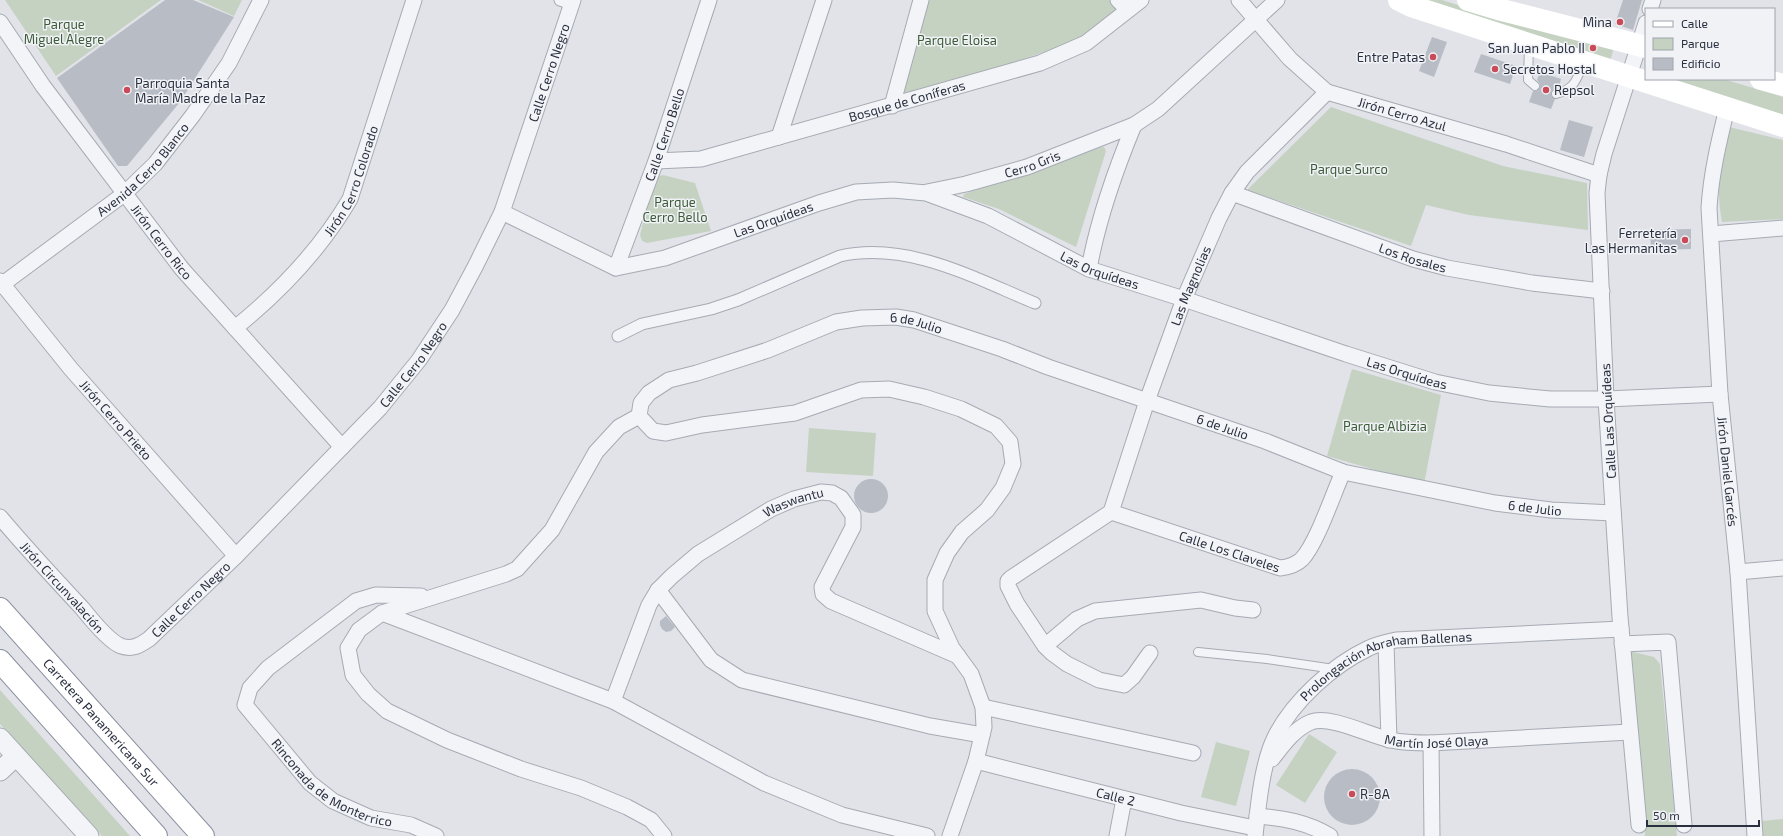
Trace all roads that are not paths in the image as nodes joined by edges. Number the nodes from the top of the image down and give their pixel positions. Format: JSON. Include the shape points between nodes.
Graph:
{"nodes":[{"id":1,"x":261,"y":0,"type":"edge"},
{"id":2,"x":414,"y":0,"type":"edge"},
{"id":3,"x":709,"y":0,"type":"edge"},
{"id":4,"x":824,"y":0,"type":"edge"},
{"id":5,"x":921,"y":0,"type":"edge"},
{"id":6,"x":1141,"y":0,"type":"edge"},
{"id":7,"x":1239,"y":0,"type":"edge"},
{"id":8,"x":1277,"y":0,"type":"edge"},
{"id":9,"x":1399,"y":0,"type":"edge"},
{"id":10,"x":1468,"y":0,"type":"edge"},
{"id":11,"x":568,"y":1,"type":"edge"},
{"id":12,"x":1123,"y":5,"type":"edge"},
{"id":13,"x":1256,"y":18,"type":"junction"},
{"id":14,"x":0,"y":22,"type":"edge"},
{"id":15,"x":1645,"y":31,"type":"edge"},
{"id":16,"x":1529,"y":44,"type":"junction"},
{"id":17,"x":1643,"y":46,"type":"edge"},
{"id":18,"x":1584,"y":62,"type":"junction"},
{"id":19,"x":1630,"y":76,"type":"junction"},
{"id":20,"x":1765,"y":80,"type":"edge"},
{"id":21,"x":1783,"y":85,"type":"edge"},
{"id":22,"x":1535,"y":86,"type":"dead end"},
{"id":23,"x":1327,"y":92,"type":"junction"},
{"id":24,"x":1556,"y":94,"type":"dead end"},
{"id":25,"x":892,"y":106,"type":"junction"},
{"id":26,"x":1727,"y":108,"type":"junction"},
{"id":27,"x":1134,"y":125,"type":"junction"},
{"id":28,"x":1783,"y":126,"type":"edge"},
{"id":29,"x":779,"y":137,"type":"junction"},
{"id":30,"x":656,"y":161,"type":"junction"},
{"id":31,"x":1599,"y":175,"type":"junction"},
{"id":32,"x":926,"y":193,"type":"junction"},
{"id":33,"x":1232,"y":193,"type":"junction"},
{"id":34,"x":124,"y":194,"type":"junction"},
{"id":35,"x":502,"y":212,"type":"junction"},
{"id":36,"x":1783,"y":228,"type":"edge"},
{"id":37,"x":1711,"y":234,"type":"junction"},
{"id":38,"x":616,"y":268,"type":"junction"},
{"id":39,"x":1089,"y":269,"type":"junction"},
{"id":40,"x":1,"y":283,"type":"edge"},
{"id":41,"x":1602,"y":291,"type":"junction"},
{"id":42,"x":1184,"y":299,"type":"junction"},
{"id":43,"x":1035,"y":304,"type":"dead end"},
{"id":44,"x":235,"y":328,"type":"junction"},
{"id":45,"x":618,"y":336,"type":"dead end"},
{"id":46,"x":1720,"y":394,"type":"junction"},
{"id":47,"x":1606,"y":399,"type":"junction"},
{"id":48,"x":1147,"y":401,"type":"junction"},
{"id":49,"x":639,"y":416,"type":"junction"},
{"id":50,"x":342,"y":447,"type":"junction"},
{"id":51,"x":1343,"y":472,"type":"junction"},
{"id":52,"x":1111,"y":512,"type":"junction"},
{"id":53,"x":1613,"y":513,"type":"junction"},
{"id":54,"x":0,"y":516,"type":"edge"},
{"id":55,"x":236,"y":556,"type":"junction"},
{"id":56,"x":1783,"y":568,"type":"edge"},
{"id":57,"x":1738,"y":572,"type":"junction"},
{"id":58,"x":658,"y":590,"type":"junction"},
{"id":59,"x":434,"y":596,"type":"junction"},
{"id":60,"x":0,"y":609,"type":"edge"},
{"id":61,"x":1253,"y":610,"type":"dead end"},
{"id":62,"x":382,"y":613,"type":"junction"},
{"id":63,"x":1621,"y":629,"type":"junction"},
{"id":64,"x":1386,"y":643,"type":"junction"},
{"id":65,"x":1622,"y":644,"type":"junction"},
{"id":66,"x":1046,"y":646,"type":"junction"},
{"id":67,"x":132,"y":648,"type":"joint"},
{"id":68,"x":1198,"y":652,"type":"dead end"},
{"id":69,"x":1150,"y":653,"type":"dead end"},
{"id":70,"x":958,"y":656,"type":"junction"},
{"id":71,"x":0,"y":661,"type":"edge"},
{"id":72,"x":1334,"y":669,"type":"junction"},
{"id":73,"x":613,"y":701,"type":"junction"},
{"id":74,"x":983,"y":706,"type":"junction"},
{"id":75,"x":1630,"y":732,"type":"junction"},
{"id":76,"x":982,"y":735,"type":"junction"},
{"id":77,"x":0,"y":738,"type":"edge"},
{"id":78,"x":1389,"y":740,"type":"junction"},
{"id":79,"x":1430,"y":743,"type":"junction"},
{"id":80,"x":1193,"y":753,"type":"dead end"},
{"id":81,"x":16,"y":756,"type":"junction"},
{"id":82,"x":976,"y":761,"type":"junction"},
{"id":83,"x":1265,"y":768,"type":"junction"},
{"id":84,"x":0,"y":771,"type":"edge"},
{"id":85,"x":1124,"y":799,"type":"junction"},
{"id":86,"x":1639,"y":825,"type":"dead end"},
{"id":87,"x":1684,"y":826,"type":"dead end"},
{"id":88,"x":1256,"y":827,"type":"edge"},
{"id":89,"x":89,"y":836,"type":"edge"},
{"id":90,"x":156,"y":836,"type":"edge"},
{"id":91,"x":203,"y":836,"type":"edge"},
{"id":92,"x":436,"y":836,"type":"edge"},
{"id":93,"x":664,"y":836,"type":"edge"},
{"id":94,"x":927,"y":836,"type":"edge"},
{"id":95,"x":950,"y":836,"type":"edge"},
{"id":96,"x":1117,"y":836,"type":"edge"},
{"id":97,"x":1330,"y":836,"type":"edge"},
{"id":98,"x":1432,"y":836,"type":"edge"},
{"id":99,"x":1755,"y":836,"type":"edge"}],
"edges":[{"from":1,"to":34,"type":"street","name":"Avenida Cerro Blanco","via":[[229,63],[193,114],[155,164]]},
{"from":2,"to":44,"type":"street","name":"Jirón Cerro Colorado","via":[[350,199],[335,226],[313,254],[281,289]]},
{"from":3,"to":30,"type":"street","name":"Calle Cerro Bello"},
{"from":4,"to":29,"type":"street"},
{"from":5,"to":25,"type":"street"},
{"from":6,"to":12,"type":"street","name":"Bosque de Coníferas"},
{"from":7,"to":13,"type":"street","name":"Jirón Cerro Azul"},
{"from":8,"to":13,"type":"street","name":"Cerro Gris"},
{"from":9,"to":16,"type":"main road"},
{"from":10,"to":17,"type":"main road"},
{"from":11,"to":35,"type":"street","name":"Calle Cerro Negro"},
{"from":12,"to":25,"type":"street","name":"Bosque de Coníferas","via":[[1086,43],[1040,63]]},
{"from":13,"to":23,"type":"street","name":"Jirón Cerro Azul","via":[[1290,59]]},
{"from":13,"to":27,"type":"street","name":"Cerro Gris","via":[[1158,109]]},
{"from":14,"to":34,"type":"street","name":"Jirón Cerro Rico","via":[[43,86]]},
{"from":15,"to":17,"type":"street","name":"Calle Las Orquídeas"},
{"from":16,"to":18,"type":"main road"},
{"from":16,"to":22,"type":"lane","via":[[1528,80]]},
{"from":17,"to":19,"type":"street","name":"Calle Las Orquídeas"},
{"from":18,"to":19,"type":"main road"},
{"from":18,"to":24,"type":"lane","via":[[1575,83],[1568,91]]},
{"from":19,"to":26,"type":"main road"},
{"from":19,"to":31,"type":"street","name":"Calle Las Orquídeas"},
{"from":20,"to":21,"type":"main road"},
{"from":23,"to":31,"type":"street","name":"Jirón Cerro Azul","via":[[1506,144]]},
{"from":23,"to":33,"type":"street","name":"Las Magnolias","via":[[1248,172]]},
{"from":25,"to":29,"type":"street","name":"Bosque de Coníferas"},
{"from":26,"to":28,"type":"main road"},
{"from":26,"to":37,"type":"street","name":"Jirón Daniel Garcés","via":[[1710,191]]},
{"from":27,"to":32,"type":"street","name":"Cerro Gris","via":[[1027,167]]},
{"from":27,"to":39,"type":"street","via":[[1095,238]]},
{"from":29,"to":30,"type":"street","name":"Bosque de Coníferas","via":[[701,159]]},
{"from":30,"to":38,"type":"street","name":"Calle Cerro Bello"},
{"from":31,"to":41,"type":"street","name":"Calle Las Orquídeas","via":[[1597,193]]},
{"from":32,"to":38,"type":"street","name":"Las Orquídeas","via":[[893,190],[856,192],[665,258]]},
{"from":32,"to":39,"type":"street","name":"Las Orquídeas","via":[[988,216]]},
{"from":33,"to":41,"type":"street","name":"Los Rosales","via":[[1413,259],[1447,268],[1532,283]]},
{"from":33,"to":42,"type":"street","name":"Las Magnolias"},
{"from":34,"to":40,"type":"street","name":"Avenida Cerro Blanco"},
{"from":34,"to":44,"type":"street","name":"Jirón Cerro Rico","via":[[182,269]]},
{"from":35,"to":38,"type":"street"},
{"from":35,"to":50,"type":"street","name":"Calle Cerro Negro","via":[[452,310],[419,360],[380,408]]},
{"from":36,"to":37,"type":"street"},
{"from":37,"to":46,"type":"street","name":"Jirón Daniel Garcés"},
{"from":39,"to":42,"type":"street","name":"Las Orquídeas"},
{"from":40,"to":55,"type":"street","name":"Jirón Cerro Prieto","via":[[77,375]]},
{"from":41,"to":47,"type":"street","name":"Calle Las Orquídeas"},
{"from":42,"to":47,"type":"street","name":"Las Orquídeas","via":[[1435,382],[1513,396]]},
{"from":42,"to":48,"type":"street","name":"Las Magnolias"},
{"from":43,"to":45,"type":"street","via":[[962,273],[910,255],[857,252],[840,256],[738,300],[711,309],[642,324]]},
{"from":44,"to":50,"type":"street","name":"Jirón Cerro Rico"},
{"from":46,"to":47,"type":"street","name":"Las Orquídeas"},
{"from":46,"to":57,"type":"street","name":"Jirón Daniel Garcés"},
{"from":47,"to":53,"type":"street","name":"Calle Las Orquídeas"},
{"from":48,"to":49,"type":"street","name":"6 de Julio","via":[[914,320],[896,317],[862,318],[836,322],[768,350],[669,380],[649,393],[641,403]]},
{"from":48,"to":51,"type":"street","name":"6 de Julio","via":[[1265,441]]},
{"from":48,"to":52,"type":"street","name":"Las Magnolias"},
{"from":49,"to":59,"type":"street","via":[[619,427],[596,452],[552,530],[517,569]]},
{"from":49,"to":70,"type":"street","via":[[653,431],[666,433],[702,425],[796,413],[861,390],[889,389],[961,409],[996,426],[1010,442],[1013,464],[1003,488],[987,510],[962,532],[947,553],[935,580],[935,611]]},
{"from":50,"to":55,"type":"street","name":"Calle Cerro Negro"},
{"from":51,"to":52,"type":"street","name":"Calle Los Claveles","via":[[1311,548],[1291,567],[1280,568]]},
{"from":51,"to":53,"type":"street","name":"6 de Julio","via":[[1495,503],[1551,510]]},
{"from":52,"to":66,"type":"street","via":[[1008,581],[1017,604]]},
{"from":53,"to":63,"type":"street","name":"Calle Las Orquídeas"},
{"from":54,"to":67,"type":"street","name":"Jirón Circunvalación","via":[[101,630],[120,646]]},
{"from":55,"to":67,"type":"street","name":"Calle Cerro Negro","via":[[149,639]]},
{"from":56,"to":57,"type":"street"},
{"from":57,"to":99,"type":"street","name":"Jirón Daniel Garcés"},
{"from":58,"to":70,"type":"street","name":"Waswantu","via":[[698,554],[771,509],[820,492],[832,493],[848,506],[853,515],[854,527],[822,587],[823,594],[831,601]]},
{"from":58,"to":73,"type":"street","name":"Waswantu","via":[[649,605]]},
{"from":58,"to":76,"type":"street","via":[[711,660],[742,680],[930,726]]},
{"from":59,"to":62,"type":"street"},
{"from":59,"to":92,"type":"street","name":"Rinconada de Monterrico","via":[[376,595],[356,601],[268,668],[250,688],[245,705],[310,783],[333,801],[371,818],[411,825]]},
{"from":60,"to":91,"type":"main road","name":"Carretera Panamericana Sur"},
{"from":61,"to":66,"type":"street","via":[[1201,600],[1095,611],[1077,619]]},
{"from":62,"to":73,"type":"street"},
{"from":62,"to":93,"type":"street","via":[[359,630],[348,648],[354,675],[368,694],[387,711],[447,740],[627,807],[651,820]]},
{"from":63,"to":64,"type":"street","name":"Prolongación Abraham Ballenas","via":[[1396,640]]},
{"from":63,"to":65,"type":"street","name":"Calle Las Orquídeas"},
{"from":64,"to":72,"type":"street","name":"Prolongación Abraham Ballenas","via":[[1370,648]]},
{"from":64,"to":78,"type":"street"},
{"from":65,"to":75,"type":"street","name":"Calle Las Orquídeas"},
{"from":65,"to":87,"type":"street","via":[[1668,642]]},
{"from":66,"to":69,"type":"street","via":[[1067,664],[1099,680],[1124,685]]},
{"from":68,"to":72,"type":"lane"},
{"from":70,"to":74,"type":"street","via":[[971,674]]},
{"from":71,"to":90,"type":"main road"},
{"from":72,"to":83,"type":"street","name":"Prolongación Abraham Ballenas","via":[[1290,714],[1275,738]]},
{"from":73,"to":94,"type":"street","via":[[764,783],[842,815]]},
{"from":74,"to":76,"type":"street"},
{"from":74,"to":80,"type":"street"},
{"from":75,"to":79,"type":"street","name":"Martín José Olaya"},
{"from":75,"to":86,"type":"street","name":"Calle Las Orquídeas"},
{"from":76,"to":82,"type":"street"},
{"from":77,"to":81,"type":"street"},
{"from":78,"to":79,"type":"street","name":"Martín José Olaya"},
{"from":78,"to":83,"type":"street","name":"Martín José Olaya","via":[[1333,722],[1312,722],[1295,732]]},
{"from":79,"to":98,"type":"street"},
{"from":81,"to":84,"type":"street"},
{"from":81,"to":89,"type":"street"},
{"from":82,"to":85,"type":"street","name":"Calle 2"},
{"from":82,"to":95,"type":"street"},
{"from":83,"to":88,"type":"street","name":"Prolongación Abraham Ballenas"},
{"from":85,"to":88,"type":"street","name":"Calle 2"},
{"from":85,"to":96,"type":"street"},
{"from":88,"to":97,"type":"street","name":"Calle 2","via":[[1299,822]]}]}
